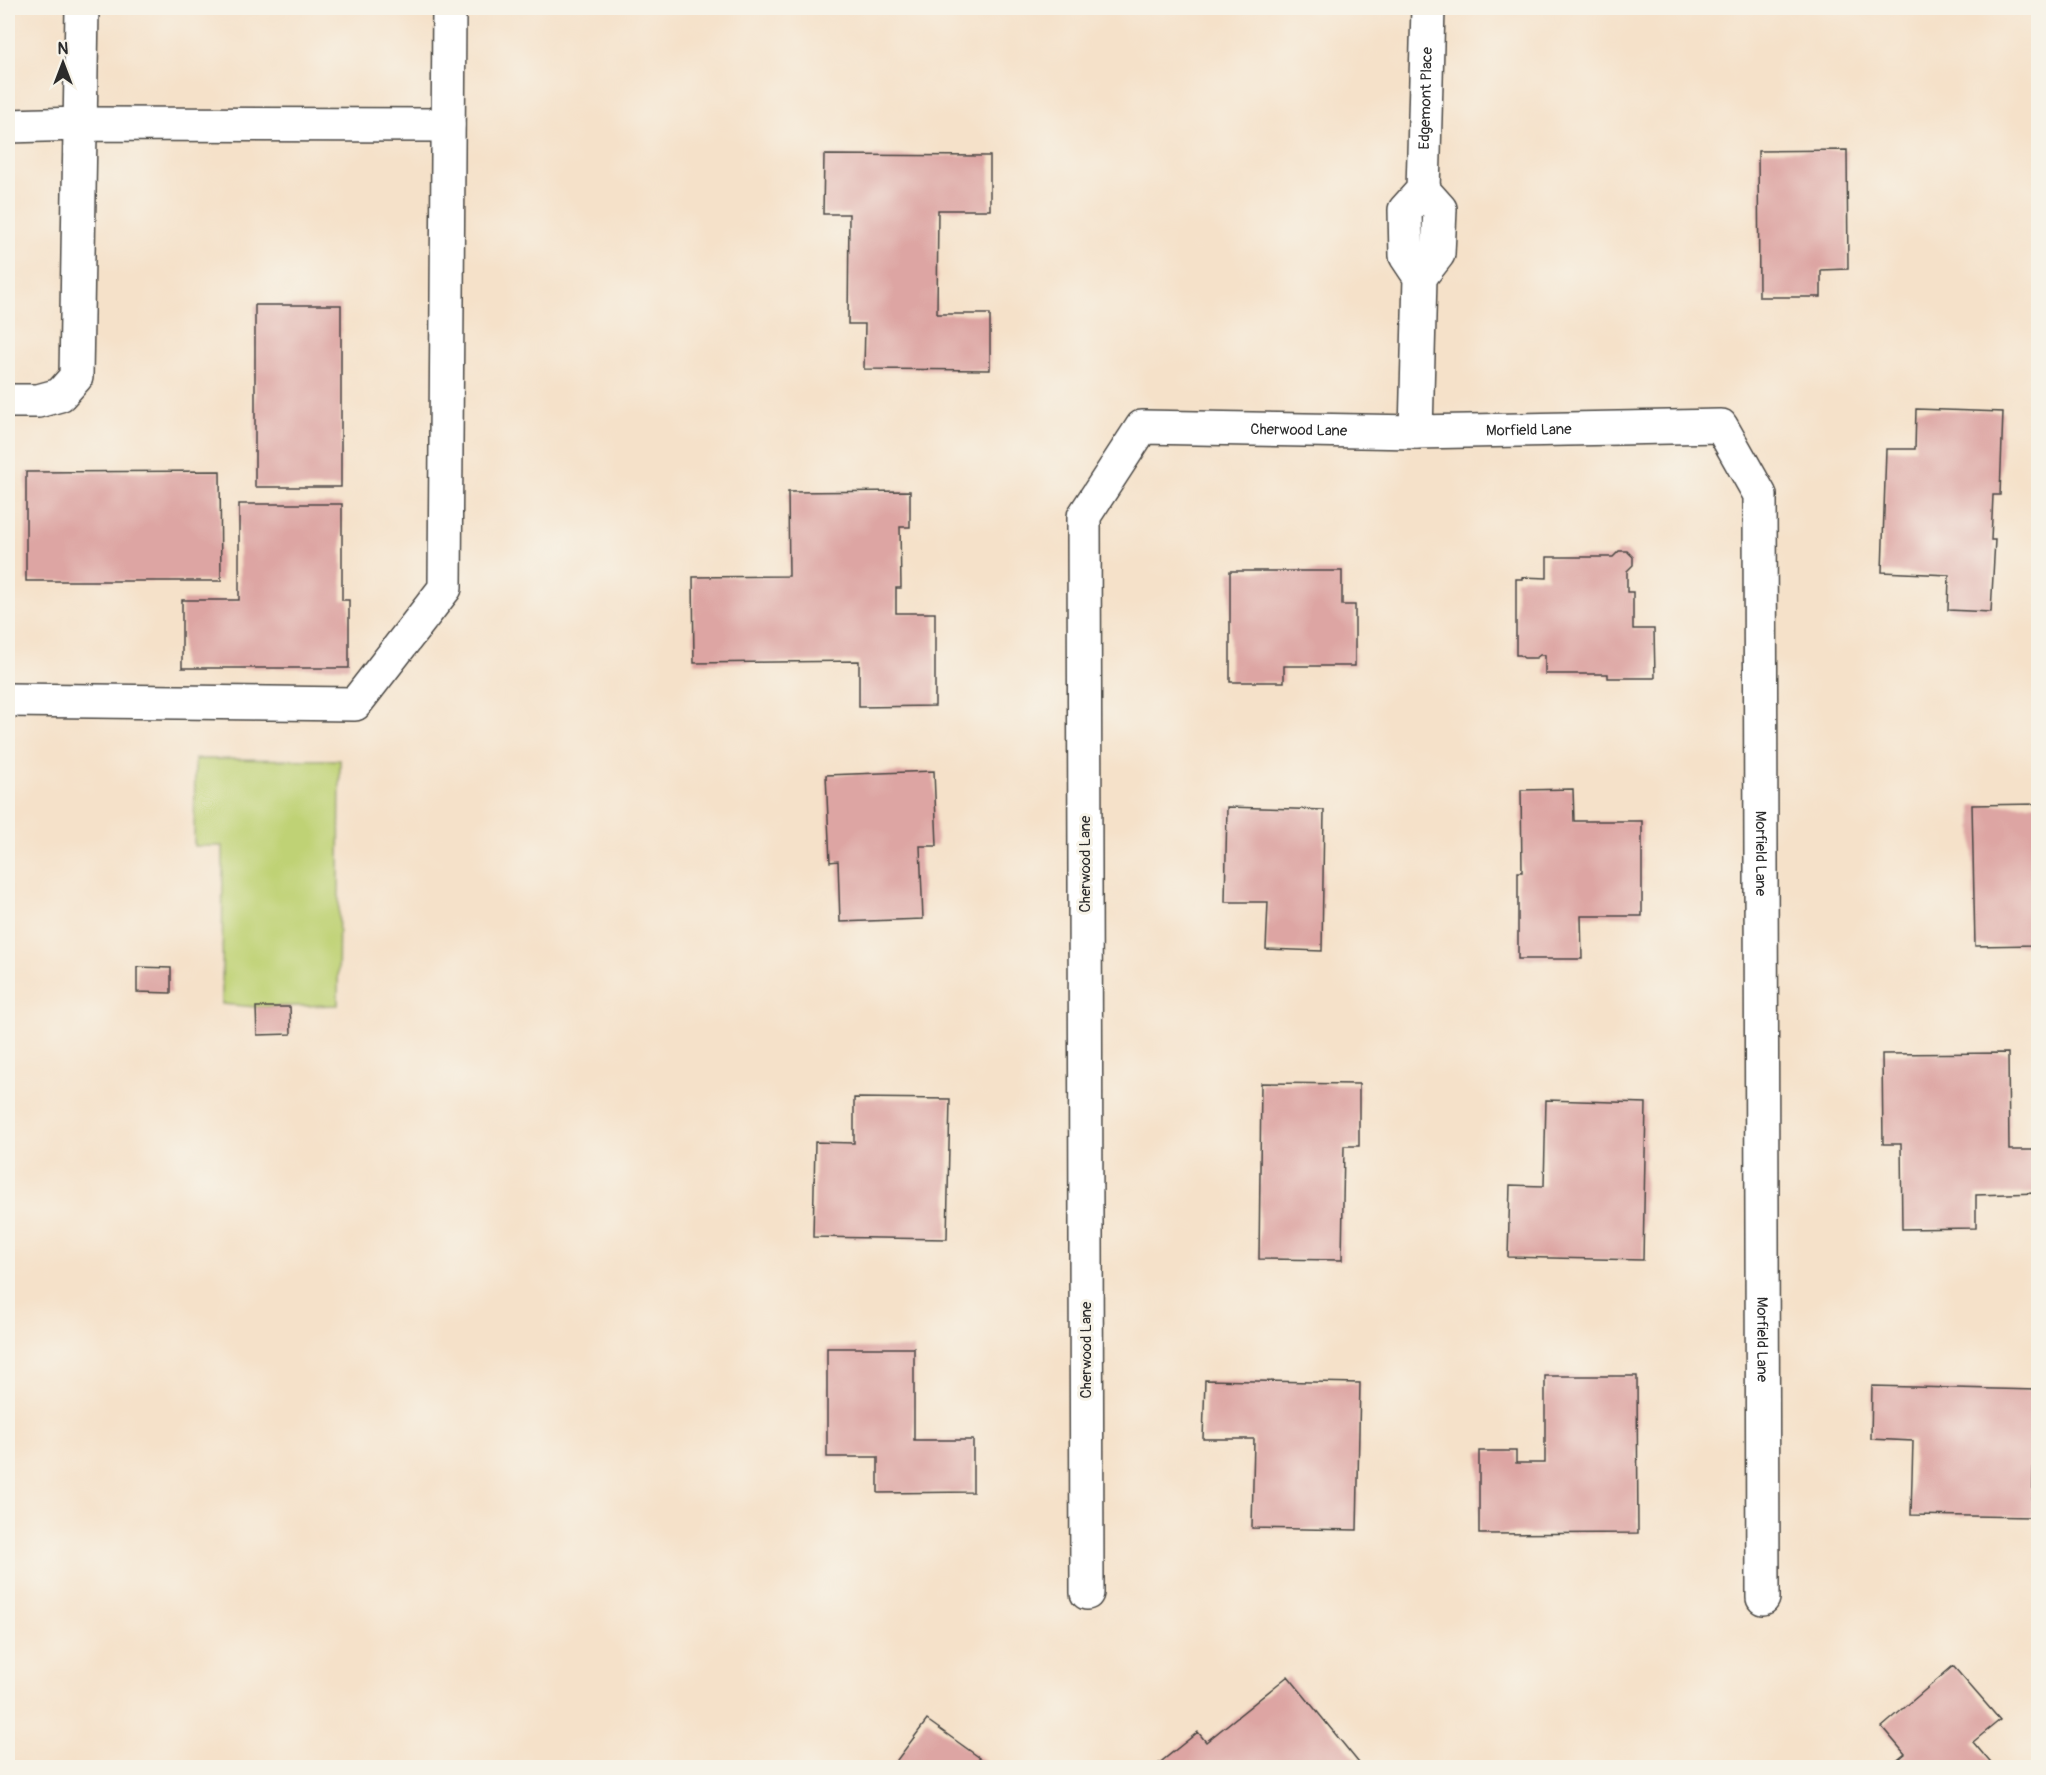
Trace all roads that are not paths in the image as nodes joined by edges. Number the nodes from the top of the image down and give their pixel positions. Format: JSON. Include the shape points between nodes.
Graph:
{"nodes":[{"id":1,"x":82,"y":8,"type":"edge"},
{"id":2,"x":449,"y":8,"type":"edge"},
{"id":3,"x":1428,"y":8,"type":"edge"},
{"id":4,"x":80,"y":124,"type":"junction"},
{"id":5,"x":448,"y":125,"type":"junction"},
{"id":6,"x":8,"y":126,"type":"edge"},
{"id":7,"x":8,"y":401,"type":"edge"},
{"id":8,"x":1416,"y":432,"type":"junction"},
{"id":9,"x":8,"y":700,"type":"edge"},
{"id":10,"x":1087,"y":1593,"type":"dead end"},
{"id":11,"x":1763,"y":1598,"type":"dead end"}],
"edges":[{"from":1,"to":4,"type":"street"},
{"from":2,"to":5,"type":"street"},
{"from":3,"to":8,"type":"street","name":"Edgemont Place","via":[[1423,190],[1406,210],[1406,256],[1420,277]]},
{"from":4,"to":5,"type":"street"},
{"from":4,"to":6,"type":"street"},
{"from":4,"to":7,"type":"street","via":[[76,377],[60,395],[38,401]]},
{"from":5,"to":9,"type":"street","via":[[445,588],[355,704]]},
{"from":8,"to":10,"type":"street","name":"Cherwood Lane","via":[[1142,427],[1084,516]]},
{"from":8,"to":11,"type":"street","name":"Morfield Lane","via":[[1721,426],[1760,495]]}]}
